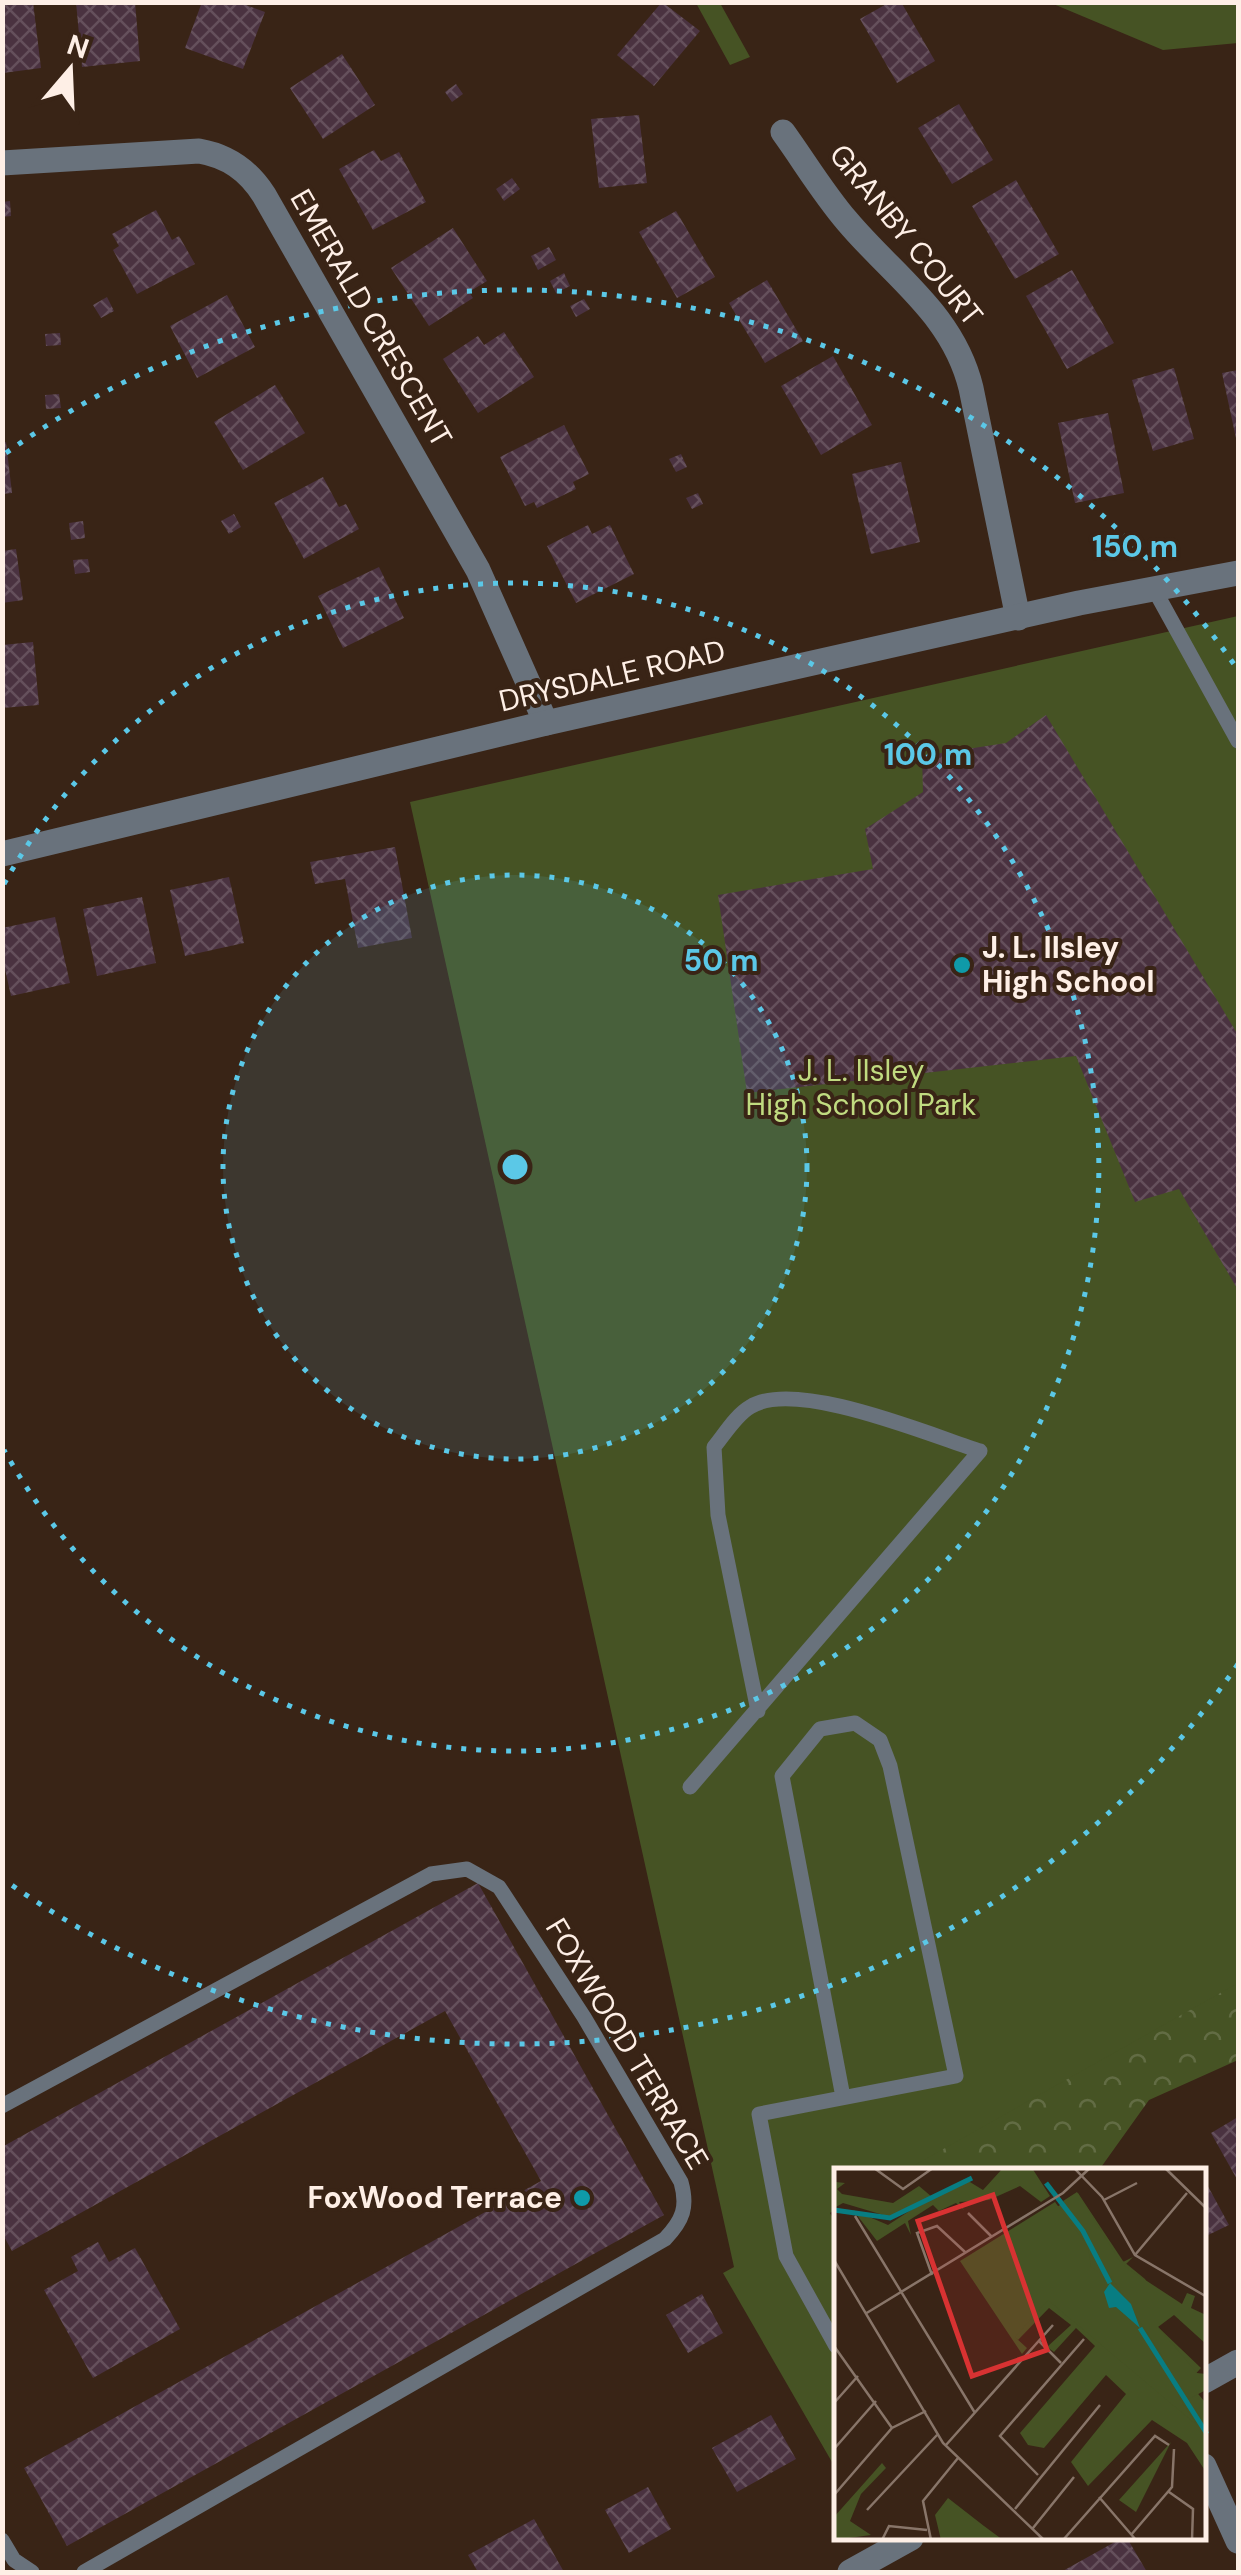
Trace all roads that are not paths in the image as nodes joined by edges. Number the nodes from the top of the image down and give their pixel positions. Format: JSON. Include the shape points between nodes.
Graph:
{"nodes":[{"id":1,"x":783,"y":132,"type":"dead end"},
{"id":2,"x":2,"y":162,"type":"edge"},
{"id":3,"x":1238,"y":573,"type":"edge"},
{"id":4,"x":1154,"y":589,"type":"junction"},
{"id":5,"x":1018,"y":618,"type":"junction"},
{"id":6,"x":546,"y":723,"type":"junction"},
{"id":7,"x":1238,"y":741,"type":"edge"},
{"id":8,"x":2,"y":854,"type":"edge"},
{"id":9,"x":758,"y":1711,"type":"junction"},
{"id":10,"x":690,"y":1787,"type":"dead end"},
{"id":11,"x":843,"y":2097,"type":"junction"},
{"id":12,"x":2,"y":2106,"type":"edge"},
{"id":13,"x":834,"y":2342,"type":"edge"},
{"id":14,"x":1238,"y":2362,"type":"edge"},
{"id":15,"x":1206,"y":2379,"type":"edge"},
{"id":16,"x":1206,"y":2470,"type":"edge"},
{"id":17,"x":2,"y":2540,"type":"edge"},
{"id":18,"x":907,"y":2540,"type":"edge"},
{"id":19,"x":1238,"y":2541,"type":"edge"},
{"id":20,"x":32,"y":2572,"type":"edge"},
{"id":21,"x":84,"y":2572,"type":"edge"},
{"id":22,"x":850,"y":2572,"type":"edge"}],
"edges":[{"from":1,"to":5,"type":"street","name":"GRANBY COURT","via":[[845,219],[934,312],[960,350]]},
{"from":2,"to":6,"type":"street","name":"EMERALD CRESCENT","via":[[199,151],[252,177],[478,570]]},
{"from":3,"to":4,"type":"street","name":"DRYSDALE ROAD"},
{"from":4,"to":5,"type":"street","name":"DRYSDALE ROAD"},
{"from":4,"to":7,"type":"lane"},
{"from":5,"to":6,"type":"street","name":"DRYSDALE ROAD"},
{"from":6,"to":8,"type":"street","name":"DRYSDALE ROAD"},
{"from":9,"to":9,"type":"lane","via":[[718,1515],[714,1447],[749,1407],[777,1398],[840,1405],[980,1452]]},
{"from":9,"to":10,"type":"lane"},
{"from":11,"to":11,"type":"lane","via":[[956,2076],[890,1766],[880,1740],[855,1723],[820,1730],[782,1776]]},
{"from":11,"to":13,"type":"lane","via":[[759,2114],[786,2256]]},
{"from":12,"to":21,"type":"lane","name":"FOXWOOD TERRACE","via":[[431,1874],[467,1869],[499,1887],[510,1903],[613,2066],[686,2201],[678,2226],[665,2239]]},
{"from":14,"to":15,"type":"street"},
{"from":16,"to":19,"type":"street"},
{"from":17,"to":20,"type":"lane"},
{"from":18,"to":22,"type":"street"}]}
